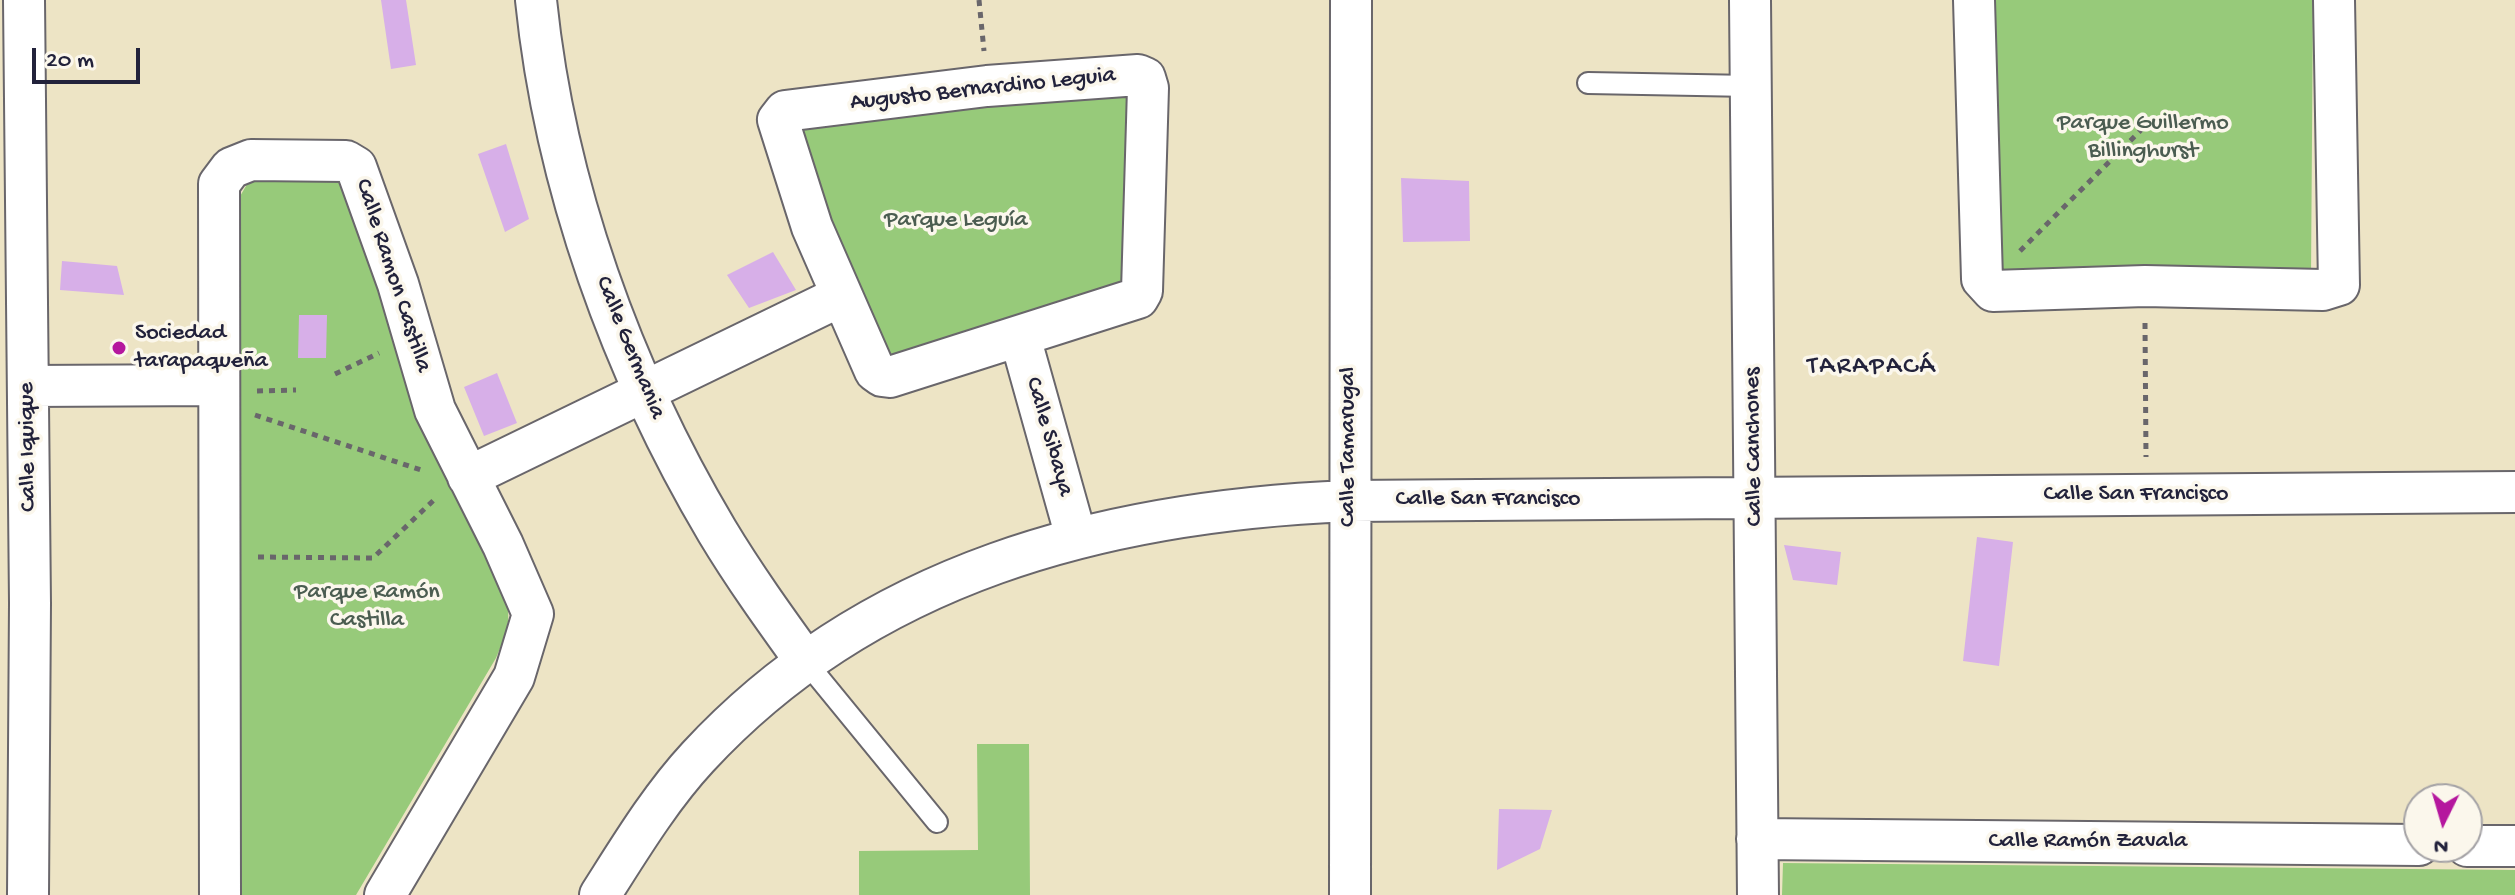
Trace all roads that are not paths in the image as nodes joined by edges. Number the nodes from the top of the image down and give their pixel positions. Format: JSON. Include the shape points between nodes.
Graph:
{"nodes":[{"id":1,"x":24,"y":0,"type":"edge"},
{"id":2,"x":536,"y":0,"type":"edge"},
{"id":3,"x":1351,"y":0,"type":"edge"},
{"id":4,"x":1750,"y":0,"type":"edge"},
{"id":5,"x":1974,"y":0,"type":"edge"},
{"id":6,"x":2334,"y":0,"type":"edge"},
{"id":7,"x":1588,"y":83,"type":"dead end"},
{"id":8,"x":1751,"y":86,"type":"junction"},
{"id":9,"x":841,"y":296,"type":"junction"},
{"id":10,"x":1020,"y":337,"type":"junction"},
{"id":11,"x":28,"y":386,"type":"junction"},
{"id":12,"x":645,"y":393,"type":"junction"},
{"id":13,"x":231,"y":394,"type":"junction"},
{"id":14,"x":458,"y":478,"type":"junction"},
{"id":15,"x":2515,"y":492,"type":"edge"},
{"id":16,"x":1755,"y":498,"type":"junction"},
{"id":17,"x":1349,"y":501,"type":"junction"},
{"id":18,"x":1076,"y":537,"type":"junction"},
{"id":19,"x":15,"y":604,"type":"edge"},
{"id":20,"x":806,"y":662,"type":"junction"},
{"id":21,"x":937,"y":822,"type":"dead end"},
{"id":22,"x":1757,"y":839,"type":"junction"},
{"id":23,"x":2403,"y":845,"type":"edge"},
{"id":24,"x":2483,"y":846,"type":"edge"},
{"id":25,"x":2515,"y":846,"type":"edge"},
{"id":26,"x":28,"y":895,"type":"edge"},
{"id":27,"x":220,"y":895,"type":"edge"},
{"id":28,"x":385,"y":895,"type":"edge"},
{"id":29,"x":600,"y":895,"type":"edge"},
{"id":30,"x":1350,"y":895,"type":"edge"},
{"id":31,"x":1758,"y":895,"type":"edge"}],
"edges":[{"from":1,"to":11,"type":"street","name":"Calle Iquique"},
{"from":2,"to":12,"type":"street","name":"Calle Germania","via":[[556,122],[579,215]]},
{"from":3,"to":17,"type":"street","name":"Calle Tamarugal"},
{"from":4,"to":8,"type":"street","name":"Calle Canchones"},
{"from":5,"to":6,"type":"street","via":[[1982,279],[1993,291],[2145,286],[2323,290],[2339,285]]},
{"from":7,"to":8,"type":"lane"},
{"from":8,"to":16,"type":"street","name":"Calle Canchones"},
{"from":9,"to":10,"type":"street","name":"Augusto Bernardino Leguia","via":[[882,376]]},
{"from":9,"to":10,"type":"street","name":"Augusto Bernardino Leguia","via":[[812,227],[778,120],[785,111],[987,86],[1145,78],[1142,291],[1138,298]]},
{"from":9,"to":12,"type":"street"},
{"from":10,"to":18,"type":"street","name":"Calle Sibaya"},
{"from":11,"to":13,"type":"street"},
{"from":11,"to":19,"type":"street","name":"Calle Iquique"},
{"from":12,"to":14,"type":"street"},
{"from":12,"to":20,"type":"street","name":"Calle Germania","via":[[718,532]]},
{"from":13,"to":14,"type":"street","name":"Calle Ramon Castilla","via":[[219,184],[231,168],[251,160],[346,161],[356,167],[398,284]]},
{"from":13,"to":27,"type":"street","name":"Calle Ramon Castilla","via":[[221,556]]},
{"from":14,"to":28,"type":"street","name":"Calle Ramon Castilla","via":[[503,545],[533,614],[514,677]]},
{"from":15,"to":16,"type":"street","name":"Calle San Francisco"},
{"from":16,"to":17,"type":"street","name":"Calle San Francisco"},
{"from":16,"to":22,"type":"street","name":"Calle Canchones"},
{"from":17,"to":18,"type":"street","name":"Calle San Francisco","via":[[1266,506]]},
{"from":17,"to":30,"type":"street","name":"Calle Tamarugal"},
{"from":18,"to":20,"type":"street","name":"Calle San Francisco","via":[[951,579],[844,635]]},
{"from":19,"to":26,"type":"street","name":"Calle Iquique"},
{"from":20,"to":21,"type":"lane"},
{"from":20,"to":29,"type":"street","name":"Calle San Francisco","via":[[697,758]]},
{"from":22,"to":23,"type":"street","name":"Calle Ramón Zavala"},
{"from":22,"to":31,"type":"street","name":"Calle Canchones"},
{"from":24,"to":25,"type":"street"}]}
